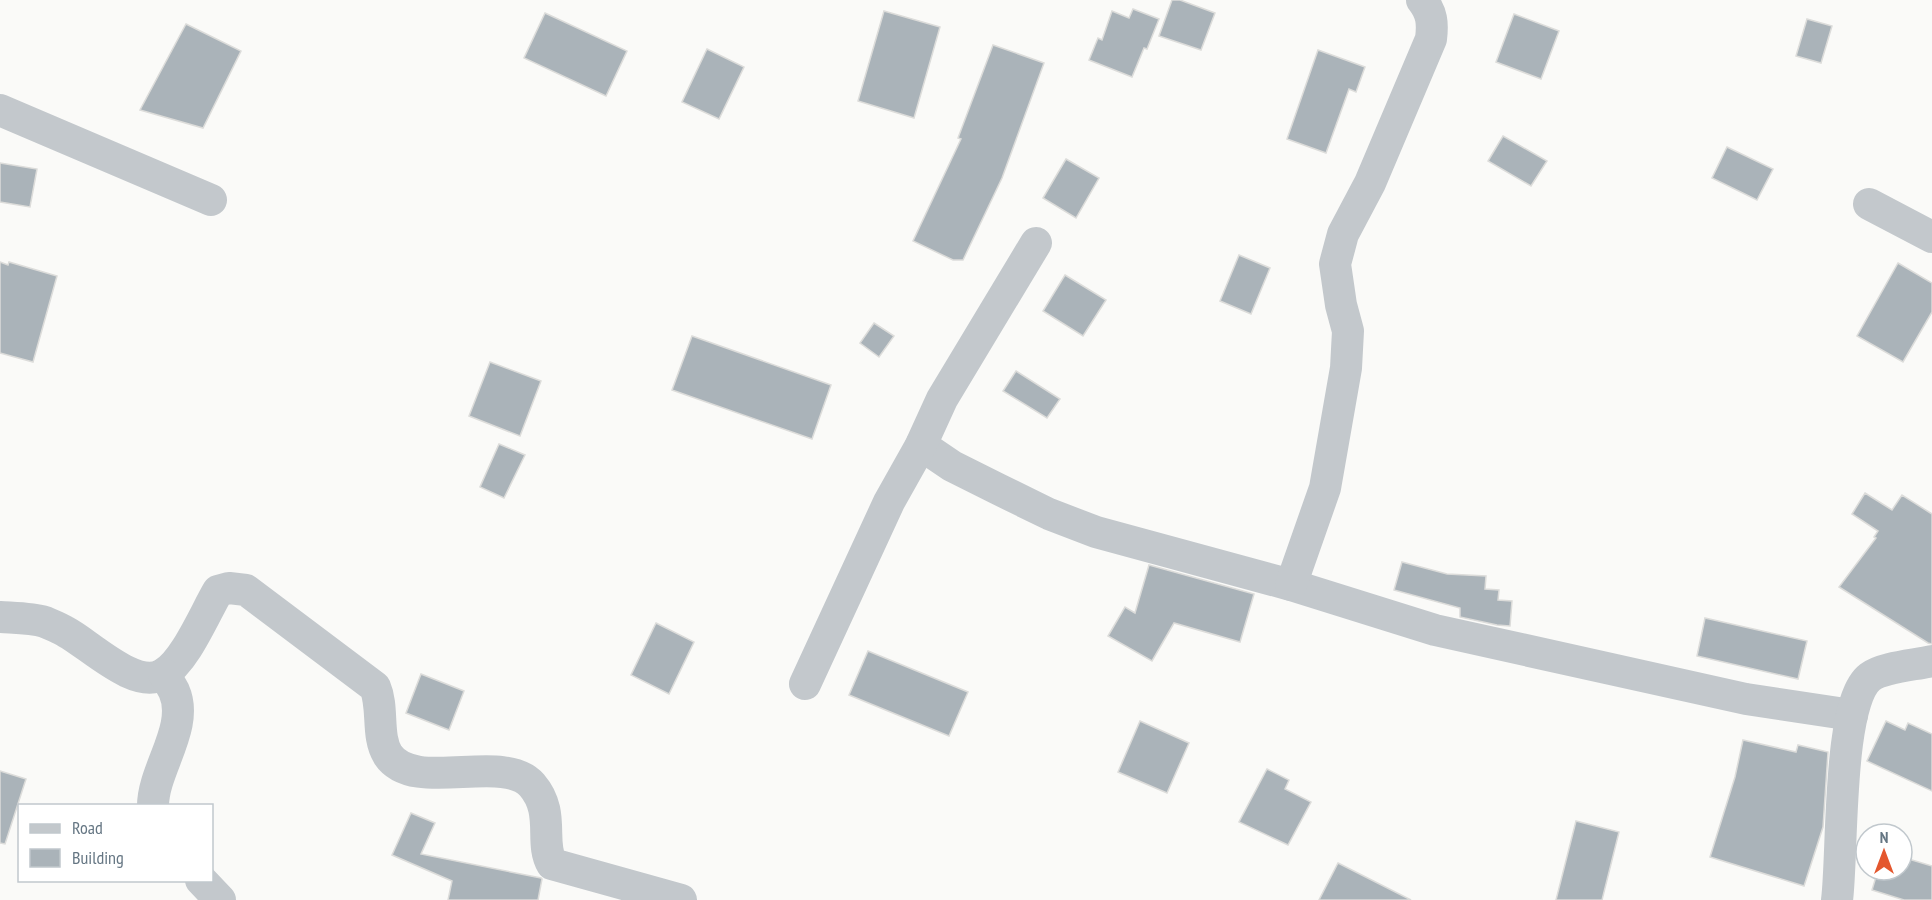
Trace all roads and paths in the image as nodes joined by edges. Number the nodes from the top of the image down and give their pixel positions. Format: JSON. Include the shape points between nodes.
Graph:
{"nodes":[{"id":1,"x":1422,"y":0,"type":"edge"},
{"id":2,"x":0,"y":110,"type":"edge"},
{"id":3,"x":211,"y":200,"type":"dead end"},
{"id":4,"x":1869,"y":204,"type":"dead end"},
{"id":5,"x":1932,"y":237,"type":"edge"},
{"id":6,"x":1036,"y":243,"type":"dead end"},
{"id":7,"x":921,"y":445,"type":"junction"},
{"id":8,"x":1291,"y":585,"type":"junction"},
{"id":9,"x":0,"y":617,"type":"edge"},
{"id":10,"x":1932,"y":661,"type":"edge"},
{"id":11,"x":164,"y":674,"type":"junction"},
{"id":12,"x":805,"y":684,"type":"dead end"},
{"id":13,"x":1852,"y":715,"type":"junction"},
{"id":14,"x":153,"y":804,"type":"edge"},
{"id":15,"x":203,"y":882,"type":"edge"},
{"id":16,"x":1839,"y":899,"type":"edge"},
{"id":17,"x":220,"y":900,"type":"edge"},
{"id":18,"x":681,"y":900,"type":"edge"}],
"edges":[{"from":1,"to":8,"type":"street","via":[[1433,23],[1431,39],[1370,183],[1343,234],[1335,264],[1348,331],[1346,368],[1325,488]]},
{"from":2,"to":3,"type":"street"},
{"from":4,"to":5,"type":"street"},
{"from":6,"to":7,"type":"street","via":[[947,390]]},
{"from":7,"to":8,"type":"street","via":[[952,466],[1096,532]]},
{"from":7,"to":12,"type":"street","via":[[889,502]]},
{"from":8,"to":13,"type":"street","via":[[1435,630],[1746,699]]},
{"from":9,"to":11,"type":"street","via":[[44,621],[117,667],[152,677]]},
{"from":10,"to":13,"type":"street","via":[[1868,678],[1861,686]]},
{"from":11,"to":14,"type":"street","via":[[177,701],[177,720],[154,787]]},
{"from":11,"to":18,"type":"street","via":[[179,660],[218,591],[246,590],[375,687],[383,743],[389,757],[413,771],[505,773],[523,778],[534,788],[547,816],[548,858],[552,864]]},
{"from":13,"to":16,"type":"street","via":[[1846,748]]},
{"from":15,"to":17,"type":"street"}]}
